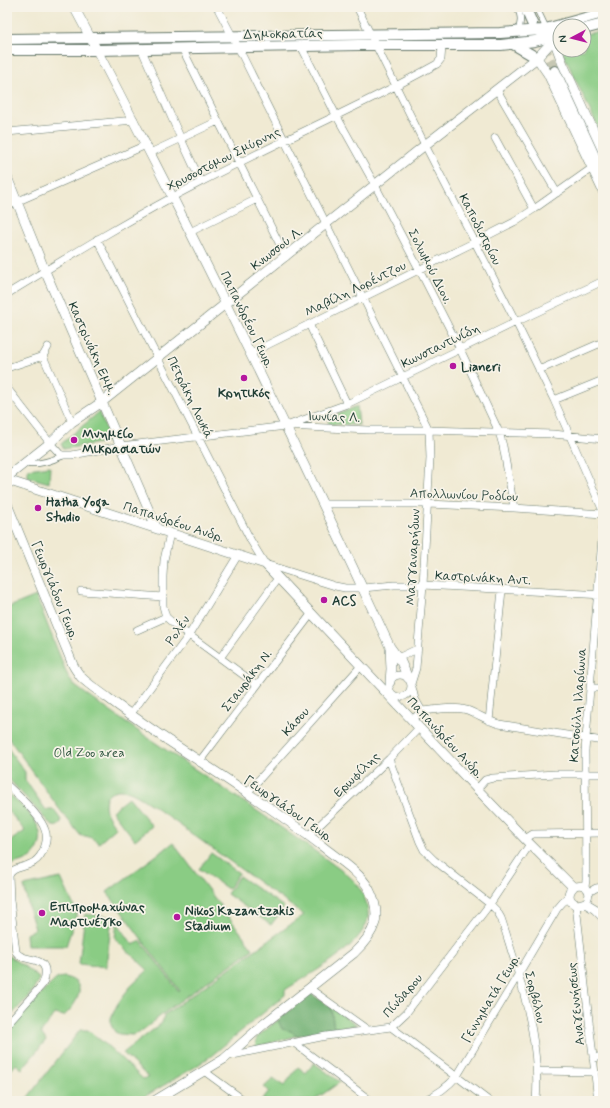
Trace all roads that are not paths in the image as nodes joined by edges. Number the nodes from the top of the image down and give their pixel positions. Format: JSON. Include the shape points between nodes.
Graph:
{"nodes":[{"id":1,"x":74,"y":7,"type":"edge"},
{"id":2,"x":217,"y":7,"type":"edge"},
{"id":3,"x":357,"y":7,"type":"edge"},
{"id":4,"x":517,"y":7,"type":"edge"},
{"id":5,"x":525,"y":7,"type":"edge"},
{"id":6,"x":532,"y":7,"type":"edge"},
{"id":7,"x":536,"y":7,"type":"edge"},
{"id":8,"x":603,"y":13,"type":"edge"},
{"id":9,"x":602,"y":24,"type":"edge"},
{"id":10,"x":592,"y":26,"type":"edge"},
{"id":11,"x":546,"y":28,"type":"junction"},
{"id":12,"x":518,"y":32,"type":"junction"},
{"id":13,"x":371,"y":34,"type":"junction"},
{"id":14,"x":233,"y":36,"type":"junction"},
{"id":15,"x":91,"y":38,"type":"junction"},
{"id":16,"x":552,"y":38,"type":"edge"},
{"id":17,"x":7,"y":39,"type":"edge"},
{"id":18,"x":552,"y":42,"type":"edge"},
{"id":19,"x":513,"y":44,"type":"junction"},
{"id":20,"x":376,"y":45,"type":"junction"},
{"id":21,"x":301,"y":46,"type":"junction"},
{"id":22,"x":442,"y":46,"type":"junction"},
{"id":23,"x":238,"y":47,"type":"junction"},
{"id":24,"x":141,"y":48,"type":"junction"},
{"id":25,"x":182,"y":48,"type":"junction"},
{"id":26,"x":7,"y":50,"type":"edge"},
{"id":27,"x":97,"y":50,"type":"junction"},
{"id":28,"x":537,"y":58,"type":"junction"},
{"id":29,"x":556,"y":58,"type":"edge"},
{"id":30,"x":555,"y":68,"type":"junction"},
{"id":31,"x":396,"y":86,"type":"junction"},
{"id":32,"x":497,"y":90,"type":"junction"},
{"id":33,"x":336,"y":115,"type":"junction"},
{"id":34,"x":134,"y":120,"type":"junction"},
{"id":35,"x":218,"y":121,"type":"junction"},
{"id":36,"x":7,"y":132,"type":"edge"},
{"id":37,"x":495,"y":138,"type":"dead end"},
{"id":38,"x":181,"y":139,"type":"junction"},
{"id":39,"x":285,"y":140,"type":"junction"},
{"id":40,"x":426,"y":145,"type":"junction"},
{"id":41,"x":148,"y":149,"type":"junction"},
{"id":42,"x":603,"y":151,"type":"edge"},
{"id":43,"x":239,"y":162,"type":"junction"},
{"id":44,"x":603,"y":165,"type":"edge"},
{"id":45,"x":592,"y":168,"type":"junction"},
{"id":46,"x":603,"y":175,"type":"edge"},
{"id":47,"x":7,"y":177,"type":"edge"},
{"id":48,"x":201,"y":182,"type":"junction"},
{"id":49,"x":375,"y":185,"type":"junction"},
{"id":50,"x":603,"y":191,"type":"edge"},
{"id":51,"x":556,"y":193,"type":"junction"},
{"id":52,"x":172,"y":197,"type":"junction"},
{"id":53,"x":257,"y":199,"type":"junction"},
{"id":54,"x":17,"y":201,"type":"junction"},
{"id":55,"x":7,"y":206,"type":"edge"},
{"id":56,"x":534,"y":209,"type":"junction"},
{"id":57,"x":327,"y":224,"type":"junction"},
{"id":58,"x":190,"y":232,"type":"junction"},
{"id":59,"x":97,"y":239,"type":"junction"},
{"id":60,"x":475,"y":242,"type":"junction"},
{"id":61,"x":286,"y":257,"type":"junction"},
{"id":62,"x":419,"y":269,"type":"junction"},
{"id":63,"x":45,"y":271,"type":"junction"},
{"id":64,"x":603,"y":281,"type":"edge"},
{"id":65,"x":7,"y":294,"type":"edge"},
{"id":66,"x":364,"y":297,"type":"junction"},
{"id":67,"x":226,"y":303,"type":"junction"},
{"id":68,"x":516,"y":322,"type":"junction"},
{"id":69,"x":309,"y":324,"type":"junction"},
{"id":70,"x":603,"y":342,"type":"edge"},
{"id":71,"x":48,"y":347,"type":"dead end"},
{"id":72,"x":460,"y":349,"type":"junction"},
{"id":73,"x":251,"y":353,"type":"junction"},
{"id":74,"x":42,"y":356,"type":"junction"},
{"id":75,"x":158,"y":357,"type":"junction"},
{"id":76,"x":7,"y":368,"type":"edge"},
{"id":77,"x":539,"y":370,"type":"junction"},
{"id":78,"x":403,"y":377,"type":"junction"},
{"id":79,"x":603,"y":380,"type":"edge"},
{"id":80,"x":7,"y":388,"type":"edge"},
{"id":81,"x":554,"y":400,"type":"junction"},
{"id":82,"x":102,"y":402,"type":"junction"},
{"id":83,"x":347,"y":404,"type":"junction"},
{"id":84,"x":72,"y":422,"type":"junction"},
{"id":85,"x":286,"y":426,"type":"junction"},
{"id":86,"x":429,"y":430,"type":"junction"},
{"id":87,"x":499,"y":432,"type":"junction"},
{"id":88,"x":569,"y":435,"type":"junction"},
{"id":89,"x":197,"y":436,"type":"junction"},
{"id":90,"x":603,"y":439,"type":"edge"},
{"id":91,"x":50,"y":443,"type":"junction"},
{"id":92,"x":121,"y":446,"type":"junction"},
{"id":93,"x":65,"y":455,"type":"junction"},
{"id":94,"x":26,"y":462,"type":"junction"},
{"id":95,"x":7,"y":477,"type":"edge"},
{"id":96,"x":7,"y":480,"type":"edge"},
{"id":97,"x":7,"y":504,"type":"edge"},
{"id":98,"x":323,"y":504,"type":"junction"},
{"id":99,"x":428,"y":504,"type":"junction"},
{"id":100,"x":514,"y":508,"type":"junction"},
{"id":101,"x":603,"y":512,"type":"edge"},
{"id":102,"x":603,"y":526,"type":"edge"},
{"id":103,"x":157,"y":529,"type":"junction"},
{"id":104,"x":170,"y":533,"type":"junction"},
{"id":105,"x":238,"y":555,"type":"junction"},
{"id":106,"x":265,"y":564,"type":"junction"},
{"id":107,"x":278,"y":578,"type":"junction"},
{"id":108,"x":424,"y":585,"type":"junction"},
{"id":109,"x":363,"y":588,"type":"junction"},
{"id":110,"x":502,"y":590,"type":"junction"},
{"id":111,"x":81,"y":591,"type":"dead end"},
{"id":112,"x":600,"y":595,"type":"edge"},
{"id":113,"x":163,"y":596,"type":"junction"},
{"id":114,"x":312,"y":613,"type":"junction"},
{"id":115,"x":166,"y":617,"type":"junction"},
{"id":116,"x":136,"y":630,"type":"dead end"},
{"id":117,"x":189,"y":635,"type":"junction"},
{"id":118,"x":390,"y":647,"type":"junction"},
{"id":119,"x":418,"y":649,"type":"junction"},
{"id":120,"x":220,"y":658,"type":"junction"},
{"id":121,"x":398,"y":658,"type":"junction"},
{"id":122,"x":361,"y":666,"type":"junction"},
{"id":123,"x":410,"y":683,"type":"junction"},
{"id":124,"x":257,"y":685,"type":"junction"},
{"id":125,"x":590,"y":688,"type":"junction"},
{"id":126,"x":603,"y":688,"type":"edge"},
{"id":127,"x":391,"y":691,"type":"junction"},
{"id":128,"x":130,"y":715,"type":"junction"},
{"id":129,"x":417,"y":715,"type":"junction"},
{"id":130,"x":489,"y":721,"type":"junction"},
{"id":131,"x":419,"y":728,"type":"junction"},
{"id":132,"x":586,"y":738,"type":"junction"},
{"id":133,"x":603,"y":741,"type":"edge"},
{"id":134,"x":389,"y":758,"type":"junction"},
{"id":135,"x":199,"y":762,"type":"junction"},
{"id":136,"x":585,"y":774,"type":"junction"},
{"id":137,"x":603,"y":774,"type":"edge"},
{"id":138,"x":7,"y":785,"type":"edge"},
{"id":139,"x":477,"y":789,"type":"junction"},
{"id":140,"x":247,"y":793,"type":"junction"},
{"id":141,"x":586,"y":833,"type":"junction"},
{"id":142,"x":603,"y":833,"type":"edge"},
{"id":143,"x":308,"y":836,"type":"junction"},
{"id":144,"x":527,"y":842,"type":"junction"},
{"id":145,"x":573,"y":887,"type":"junction"},
{"id":146,"x":603,"y":887,"type":"edge"},
{"id":147,"x":587,"y":890,"type":"junction"},
{"id":148,"x":569,"y":898,"type":"junction"},
{"id":149,"x":490,"y":904,"type":"junction"},
{"id":150,"x":581,"y":904,"type":"junction"},
{"id":151,"x":603,"y":917,"type":"edge"},
{"id":152,"x":518,"y":975,"type":"junction"},
{"id":153,"x":309,"y":988,"type":"junction"},
{"id":154,"x":7,"y":1024,"type":"edge"},
{"id":155,"x":391,"y":1027,"type":"junction"},
{"id":156,"x":368,"y":1030,"type":"junction"},
{"id":157,"x":294,"y":1042,"type":"junction"},
{"id":158,"x":603,"y":1054,"type":"edge"},
{"id":159,"x":227,"y":1056,"type":"junction"},
{"id":160,"x":593,"y":1059,"type":"junction"},
{"id":161,"x":204,"y":1071,"type":"junction"},
{"id":162,"x":537,"y":1071,"type":"junction"},
{"id":163,"x":595,"y":1072,"type":"junction"},
{"id":164,"x":457,"y":1076,"type":"junction"},
{"id":165,"x":154,"y":1101,"type":"edge"},
{"id":166,"x":245,"y":1101,"type":"edge"},
{"id":167,"x":371,"y":1101,"type":"edge"},
{"id":168,"x":423,"y":1101,"type":"edge"},
{"id":169,"x":489,"y":1101,"type":"edge"},
{"id":170,"x":536,"y":1101,"type":"edge"},
{"id":171,"x":598,"y":1101,"type":"edge"}],
"edges":[{"from":1,"to":15,"type":"street","name":"Παπανδρέου Γεωρ."},
{"from":2,"to":14,"type":"street"},
{"from":3,"to":13,"type":"street","name":"Καποδιστρίου"},
{"from":4,"to":12,"type":"street","via":[[521,22]]},
{"from":5,"to":6,"type":"main road","via":[[535,22]]},
{"from":7,"to":11,"type":"street"},
{"from":8,"to":11,"type":"main road","name":"Δημοκρατίας"},
{"from":9,"to":10,"type":"main road"},
{"from":11,"to":12,"type":"main road","name":"Δημοκρατίας"},
{"from":12,"to":13,"type":"main road","name":"Δημοκρατίας"},
{"from":13,"to":14,"type":"main road","name":"Δημοκρατίας"},
{"from":13,"to":20,"type":"street","name":"Καποδιστρίου"},
{"from":14,"to":15,"type":"main road","name":"Δημοκρατίας"},
{"from":14,"to":23,"type":"street"},
{"from":15,"to":17,"type":"main road","name":"Δημοκρατίας"},
{"from":15,"to":27,"type":"street","name":"Παπανδρέου Γεωρ."},
{"from":16,"to":19,"type":"main road","name":"Δημοκρατίας"},
{"from":18,"to":28,"type":"street","name":"Κνωσσού Λ."},
{"from":19,"to":22,"type":"main road","name":"Δημοκρατίας"},
{"from":19,"to":28,"type":"main road"},
{"from":20,"to":21,"type":"main road","name":"Δημοκρατίας"},
{"from":20,"to":22,"type":"main road","name":"Δημοκρατίας"},
{"from":20,"to":31,"type":"street","name":"Καποδιστρίου"},
{"from":21,"to":23,"type":"main road","name":"Δημοκρατίας"},
{"from":21,"to":33,"type":"street","name":"Σολωμού Διον."},
{"from":22,"to":31,"type":"street","name":"Χρυσοστόμου Σμύρνης","via":[[438,63]]},
{"from":23,"to":25,"type":"main road","name":"Δημοκρατίας"},
{"from":23,"to":39,"type":"street"},
{"from":24,"to":25,"type":"main road","name":"Δημοκρατίας"},
{"from":24,"to":27,"type":"main road","name":"Δημοκρατίας"},
{"from":24,"to":38,"type":"street"},
{"from":25,"to":35,"type":"street"},
{"from":26,"to":27,"type":"main road","name":"Δημοκρατίας"},
{"from":27,"to":34,"type":"street","name":"Παπανδρέου Γεωρ."},
{"from":28,"to":30,"type":"street"},
{"from":28,"to":32,"type":"street","name":"Κνωσσού Λ."},
{"from":29,"to":30,"type":"street"},
{"from":30,"to":42,"type":"street"},
{"from":30,"to":44,"type":"main road"},
{"from":30,"to":45,"type":"street"},
{"from":30,"to":46,"type":"main road"},
{"from":31,"to":33,"type":"street","name":"Χρυσοστόμου Σμύρνης"},
{"from":31,"to":40,"type":"street","name":"Καποδιστρίου"},
{"from":32,"to":40,"type":"street","name":"Κνωσσού Λ."},
{"from":32,"to":51,"type":"street"},
{"from":33,"to":39,"type":"street","name":"Χρυσοστόμου Σμύρνης"},
{"from":33,"to":49,"type":"street","name":"Σολωμού Διον."},
{"from":34,"to":36,"type":"street"},
{"from":34,"to":41,"type":"street","name":"Παπανδρέου Γεωρ."},
{"from":35,"to":38,"type":"street"},
{"from":35,"to":43,"type":"street"},
{"from":37,"to":56,"type":"street"},
{"from":38,"to":41,"type":"street"},
{"from":38,"to":48,"type":"street"},
{"from":39,"to":43,"type":"street","name":"Χρυσοστόμου Σμύρνης"},
{"from":39,"to":57,"type":"street"},
{"from":40,"to":49,"type":"street","name":"Κνωσσού Λ."},
{"from":40,"to":60,"type":"street","name":"Καποδιστρίου"},
{"from":41,"to":52,"type":"street","name":"Παπανδρέου Γεωρ."},
{"from":41,"to":54,"type":"street"},
{"from":43,"to":48,"type":"street","name":"Χρυσοστόμου Σμύρνης"},
{"from":43,"to":53,"type":"street"},
{"from":45,"to":50,"type":"street"},
{"from":45,"to":51,"type":"street","name":"Μαβίλη Λορέντζου"},
{"from":47,"to":54,"type":"street","name":"Καστρινάκη Εμμ."},
{"from":48,"to":52,"type":"street","name":"Χρυσοστόμου Σμύρνης"},
{"from":49,"to":57,"type":"street","name":"Κνωσσού Λ."},
{"from":49,"to":62,"type":"street","name":"Σολωμού Διον."},
{"from":51,"to":56,"type":"street","name":"Μαβίλη Λορέντζου"},
{"from":52,"to":58,"type":"street","name":"Παπανδρέου Γεωρ."},
{"from":52,"to":59,"type":"street","name":"Χρυσοστόμου Σμύρνης"},
{"from":53,"to":58,"type":"street"},
{"from":53,"to":61,"type":"street"},
{"from":54,"to":55,"type":"street"},
{"from":54,"to":63,"type":"street","name":"Καστρινάκη Εμμ."},
{"from":56,"to":60,"type":"street","name":"Μαβίλη Λορέντζου"},
{"from":57,"to":61,"type":"street","name":"Κνωσσού Λ."},
{"from":57,"to":66,"type":"street"},
{"from":58,"to":67,"type":"street","name":"Παπανδρέου Γεωρ."},
{"from":59,"to":63,"type":"street","name":"Χρυσοστόμου Σμύρνης"},
{"from":59,"to":75,"type":"street","name":"Πετράκη Λουκά"},
{"from":60,"to":62,"type":"street","name":"Μαβίλη Λορέντζου"},
{"from":60,"to":68,"type":"street","name":"Καποδιστρίου"},
{"from":61,"to":67,"type":"street","name":"Κνωσσού Λ."},
{"from":62,"to":66,"type":"street","name":"Μαβίλη Λορέντζου"},
{"from":62,"to":72,"type":"street","name":"Σολωμού Διον."},
{"from":63,"to":65,"type":"street","name":"Χρυσοστόμου Σμύρνης"},
{"from":63,"to":82,"type":"street","name":"Καστρινάκη Εμμ."},
{"from":64,"to":68,"type":"street","name":"Κωνσταντινίδη"},
{"from":66,"to":69,"type":"street","name":"Μαβίλη Λορέντζου"},
{"from":66,"to":78,"type":"street"},
{"from":67,"to":73,"type":"street","name":"Παπανδρέου Γεωρ."},
{"from":67,"to":75,"type":"street","name":"Κνωσσού Λ."},
{"from":68,"to":72,"type":"street","name":"Κωνσταντινίδη"},
{"from":68,"to":77,"type":"street","name":"Καποδιστρίου"},
{"from":69,"to":73,"type":"street","name":"Μαβίλη Λορέντζου"},
{"from":69,"to":83,"type":"street"},
{"from":70,"to":77,"type":"street"},
{"from":71,"to":74,"type":"street"},
{"from":72,"to":78,"type":"street","name":"Κωνσταντινίδη"},
{"from":72,"to":87,"type":"street","name":"Σολωμού Διον."},
{"from":73,"to":85,"type":"street","name":"Παπανδρέου Γεωρ."},
{"from":74,"to":76,"type":"street"},
{"from":74,"to":84,"type":"street"},
{"from":75,"to":82,"type":"street","name":"Κνωσσού Λ."},
{"from":75,"to":89,"type":"street","name":"Πετράκη Λουκά"},
{"from":77,"to":81,"type":"street","name":"Καποδιστρίου"},
{"from":78,"to":83,"type":"street","name":"Κωνσταντινίδη"},
{"from":78,"to":86,"type":"street"},
{"from":79,"to":81,"type":"street"},
{"from":80,"to":91,"type":"street"},
{"from":81,"to":88,"type":"street","name":"Καποδιστρίου"},
{"from":82,"to":84,"type":"street","name":"Κνωσσού Λ."},
{"from":82,"to":92,"type":"street","name":"Καστρινάκη Εμμ."},
{"from":83,"to":85,"type":"street","name":"Κωνσταντινίδη"},
{"from":84,"to":91,"type":"street","name":"Κνωσσού Λ."},
{"from":85,"to":86,"type":"street","name":"Ιωνίας Λ."},
{"from":85,"to":89,"type":"street","name":"Ιωνίας Λ."},
{"from":85,"to":98,"type":"street","name":"Παπανδρέου Γεωρ."},
{"from":86,"to":87,"type":"street","name":"Ιωνίας Λ."},
{"from":86,"to":99,"type":"street","name":"Μαγγαναρήδων"},
{"from":87,"to":88,"type":"street","name":"Ιωνίας Λ."},
{"from":87,"to":100,"type":"street","name":"Σολωμού Διον."},
{"from":88,"to":90,"type":"street","name":"Ιωνίας Λ."},
{"from":88,"to":101,"type":"street"},
{"from":89,"to":92,"type":"street","name":"Ιωνίας Λ."},
{"from":89,"to":106,"type":"street","name":"Πετράκη Λουκά"},
{"from":91,"to":93,"type":"street","via":[[60,454]]},
{"from":91,"to":94,"type":"street","name":"Κνωσσού Λ."},
{"from":92,"to":93,"type":"street","name":"Ιωνίας Λ."},
{"from":92,"to":103,"type":"street","name":"Καστρινάκη Εμμ."},
{"from":93,"to":94,"type":"street","name":"Ιωνίας Λ.","via":[[31,464]]},
{"from":94,"to":95,"type":"street","name":"Κνωσσού Λ."},
{"from":96,"to":103,"type":"street","name":"Παπανδρέου Ανδρ."},
{"from":97,"to":128,"type":"street","name":"Γεωργιάδου Γεωρ.","via":[[73,665],[83,679]]},
{"from":98,"to":99,"type":"street","name":"Απολλωνίου Ροδίου"},
{"from":98,"to":109,"type":"street","name":"Παπανδρέου Γεωρ."},
{"from":99,"to":100,"type":"street","name":"Απολλωνίου Ροδίου"},
{"from":99,"to":108,"type":"street","name":"Μαγγαναρήδων"},
{"from":100,"to":101,"type":"street","name":"Απολλωνίου Ροδίου"},
{"from":102,"to":112,"type":"street","name":"Κατσούλη Ιλαρίωνα"},
{"from":103,"to":104,"type":"street","name":"Παπανδρέου Ανδρ."},
{"from":104,"to":105,"type":"street","name":"Παπανδρέου Ανδρ."},
{"from":104,"to":113,"type":"street","via":[[164,560]]},
{"from":105,"to":106,"type":"street","name":"Παπανδρέου Ανδρ."},
{"from":105,"to":117,"type":"street","name":"Ρολέν"},
{"from":106,"to":107,"type":"street","name":"Παπανδρέου Ανδρ."},
{"from":106,"to":109,"type":"street","name":"Παπανδρέου Ανδρ.","via":[[335,586]]},
{"from":107,"to":114,"type":"street","name":"Παπανδρέου Ανδρ."},
{"from":107,"to":120,"type":"street"},
{"from":108,"to":109,"type":"street","name":"Καστρινάκη Αντ."},
{"from":108,"to":110,"type":"street","name":"Καστρινάκη Αντ."},
{"from":108,"to":119,"type":"street","name":"Μαγγαναρήδων"},
{"from":109,"to":118,"type":"street","name":"Παπανδρέου Γεωρ."},
{"from":110,"to":112,"type":"street","name":"Καστρινάκη Αντ."},
{"from":110,"to":130,"type":"street"},
{"from":111,"to":113,"type":"street"},
{"from":112,"to":125,"type":"street","name":"Κατσούλη Ιλαρίωνα"},
{"from":113,"to":115,"type":"street"},
{"from":114,"to":122,"type":"street","name":"Παπανδρέου Ανδρ."},
{"from":114,"to":124,"type":"street","name":"Σταυράκη Ν."},
{"from":115,"to":116,"type":"street"},
{"from":115,"to":117,"type":"street"},
{"from":117,"to":120,"type":"street"},
{"from":117,"to":128,"type":"street","name":"Ρολέν"},
{"from":118,"to":121,"type":"street"},
{"from":118,"to":127,"type":"street"},
{"from":119,"to":121,"type":"street"},
{"from":119,"to":123,"type":"street","name":"Μαγγαναρήδων","via":[[415,673]]},
{"from":120,"to":124,"type":"street"},
{"from":121,"to":123,"type":"street"},
{"from":122,"to":127,"type":"street","name":"Παπανδρέου Ανδρ."},
{"from":122,"to":140,"type":"street","name":"Κάσου"},
{"from":123,"to":127,"type":"street","via":[[408,694],[403,697]]},
{"from":123,"to":127,"type":"street","via":[[403,675],[393,677]]},
{"from":123,"to":129,"type":"street"},
{"from":124,"to":135,"type":"street","name":"Σταυράκη Ν."},
{"from":125,"to":126,"type":"street"},
{"from":125,"to":132,"type":"street","name":"Κατσούλη Ιλαρίωνα"},
{"from":127,"to":129,"type":"street","name":"Παπανδρέου Ανδρ."},
{"from":128,"to":135,"type":"street","name":"Γεωργιάδου Γεωρ."},
{"from":129,"to":130,"type":"street","via":[[453,709],[474,713]]},
{"from":129,"to":131,"type":"street","name":"Παπανδρέου Ανδρ."},
{"from":130,"to":132,"type":"street"},
{"from":131,"to":134,"type":"street","name":"Ερωφίλης"},
{"from":131,"to":139,"type":"street","name":"Παπανδρέου Ανδρ."},
{"from":132,"to":133,"type":"street"},
{"from":132,"to":136,"type":"street","name":"Κατσούλη Ιλαρίωνα"},
{"from":134,"to":143,"type":"street","name":"Ερωφίλης"},
{"from":134,"to":149,"type":"street","name":"Σορβόλου","via":[[424,850]]},
{"from":135,"to":140,"type":"street","name":"Γεωργιάδου Γεωρ."},
{"from":136,"to":137,"type":"street"},
{"from":136,"to":139,"type":"street","via":[[490,778]]},
{"from":136,"to":141,"type":"street","name":"Κατσούλη Ιλαρίωνα"},
{"from":138,"to":154,"type":"street","via":[[45,828],[46,841],[40,856],[27,866],[16,869],[9,876],[16,952],[21,957],[42,964],[46,975],[42,985]]},
{"from":139,"to":144,"type":"street","name":"Παπανδρέου Ανδρ."},
{"from":140,"to":143,"type":"street","name":"Γεωργιάδου Γεωρ."},
{"from":141,"to":142,"type":"street"},
{"from":141,"to":144,"type":"street","via":[[533,834]]},
{"from":141,"to":147,"type":"street","name":"Κατσούλη Ιλαρίωνα"},
{"from":143,"to":153,"type":"street","name":"Γεωργιάδου Γεωρ.","via":[[362,880],[371,894],[376,914],[374,929],[364,944]]},
{"from":144,"to":145,"type":"street","name":"Παπανδρέου Ανδρ."},
{"from":144,"to":149,"type":"street","name":"Πίνδαρου"},
{"from":145,"to":147,"type":"street","via":[[578,885]]},
{"from":145,"to":148,"type":"street"},
{"from":146,"to":147,"type":"street"},
{"from":147,"to":150,"type":"street","via":[[589,897]]},
{"from":148,"to":150,"type":"street","via":[[572,903]]},
{"from":148,"to":152,"type":"street","name":"Γεννηματά Γεωρ.","via":[[557,909]]},
{"from":149,"to":152,"type":"street","name":"Σορβόλου","via":[[501,918]]},
{"from":149,"to":155,"type":"street","name":"Πίνδαρου","via":[[406,1013]]},
{"from":150,"to":151,"type":"street","via":[[595,909]]},
{"from":150,"to":160,"type":"street","name":"Αναγεννήσεως"},
{"from":152,"to":162,"type":"street","name":"Σορβόλου","via":[[527,1006]]},
{"from":152,"to":164,"type":"street","name":"Γεννηματά Γεωρ."},
{"from":153,"to":156,"type":"street"},
{"from":153,"to":159,"type":"street","name":"Γεωργιάδου Γεωρ."},
{"from":155,"to":156,"type":"street","name":"Πίνδαρου"},
{"from":155,"to":164,"type":"street"},
{"from":156,"to":157,"type":"street","name":"Πίνδαρου"},
{"from":157,"to":159,"type":"street","name":"Πίνδαρου"},
{"from":157,"to":167,"type":"street"},
{"from":158,"to":160,"type":"street"},
{"from":159,"to":161,"type":"street","name":"Γεωργιάδου Γεωρ."},
{"from":160,"to":163,"type":"street","name":"Αναγεννήσεως"},
{"from":161,"to":165,"type":"street","name":"Γεωργιάδου Γεωρ."},
{"from":161,"to":166,"type":"street"},
{"from":162,"to":163,"type":"street"},
{"from":162,"to":170,"type":"street","name":"Σορβόλου"},
{"from":163,"to":171,"type":"street","name":"Αναγεννήσεως"},
{"from":164,"to":168,"type":"street","name":"Γεννηματά Γεωρ.","via":[[442,1091]]},
{"from":164,"to":169,"type":"street"}]}
